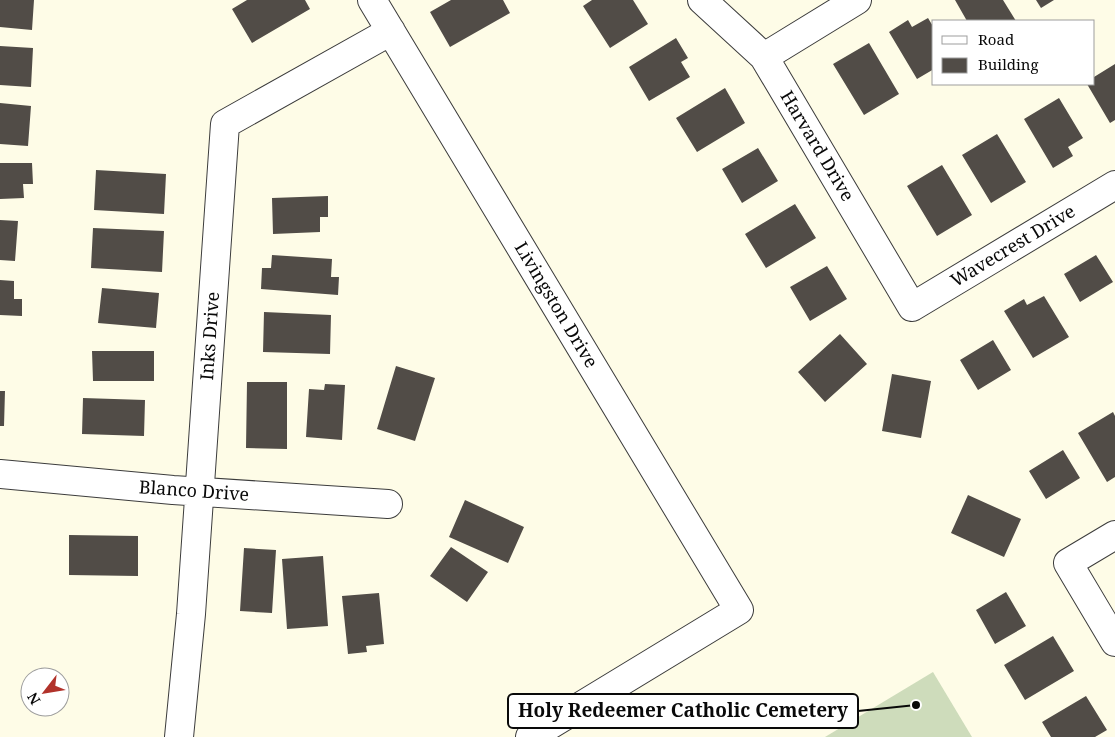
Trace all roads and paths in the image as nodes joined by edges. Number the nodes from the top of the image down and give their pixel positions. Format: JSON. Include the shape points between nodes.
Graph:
{"nodes":[{"id":1,"x":372,"y":0,"type":"edge"},
{"id":2,"x":702,"y":0,"type":"edge"},
{"id":3,"x":857,"y":0,"type":"edge"},
{"id":4,"x":392,"y":31,"type":"junction"},
{"id":5,"x":764,"y":57,"type":"junction"},
{"id":6,"x":1115,"y":185,"type":"edge"},
{"id":7,"x":912,"y":307,"type":"joint"},
{"id":8,"x":0,"y":474,"type":"edge"},
{"id":9,"x":199,"y":491,"type":"junction"},
{"id":10,"x":388,"y":504,"type":"dead end"},
{"id":11,"x":1115,"y":535,"type":"edge"},
{"id":12,"x":1115,"y":642,"type":"edge"},
{"id":13,"x":179,"y":737,"type":"edge"},
{"id":14,"x":530,"y":737,"type":"edge"}],
"edges":[{"from":1,"to":4,"type":"street","name":"Livingston Drive"},
{"from":2,"to":5,"type":"street","name":"Harvard Drive"},
{"from":3,"to":5,"type":"street"},
{"from":4,"to":9,"type":"street","name":"Inks Drive","via":[[225,124]]},
{"from":4,"to":14,"type":"street","name":"Livingston Drive","via":[[739,610]]},
{"from":5,"to":7,"type":"street","name":"Harvard Drive"},
{"from":6,"to":7,"type":"street","name":"Wavecrest Drive"},
{"from":8,"to":9,"type":"street","name":"Blanco Drive"},
{"from":9,"to":10,"type":"street","name":"Blanco Drive"},
{"from":9,"to":13,"type":"street","name":"Inks Drive"},
{"from":11,"to":12,"type":"street","via":[[1068,563]]}]}
